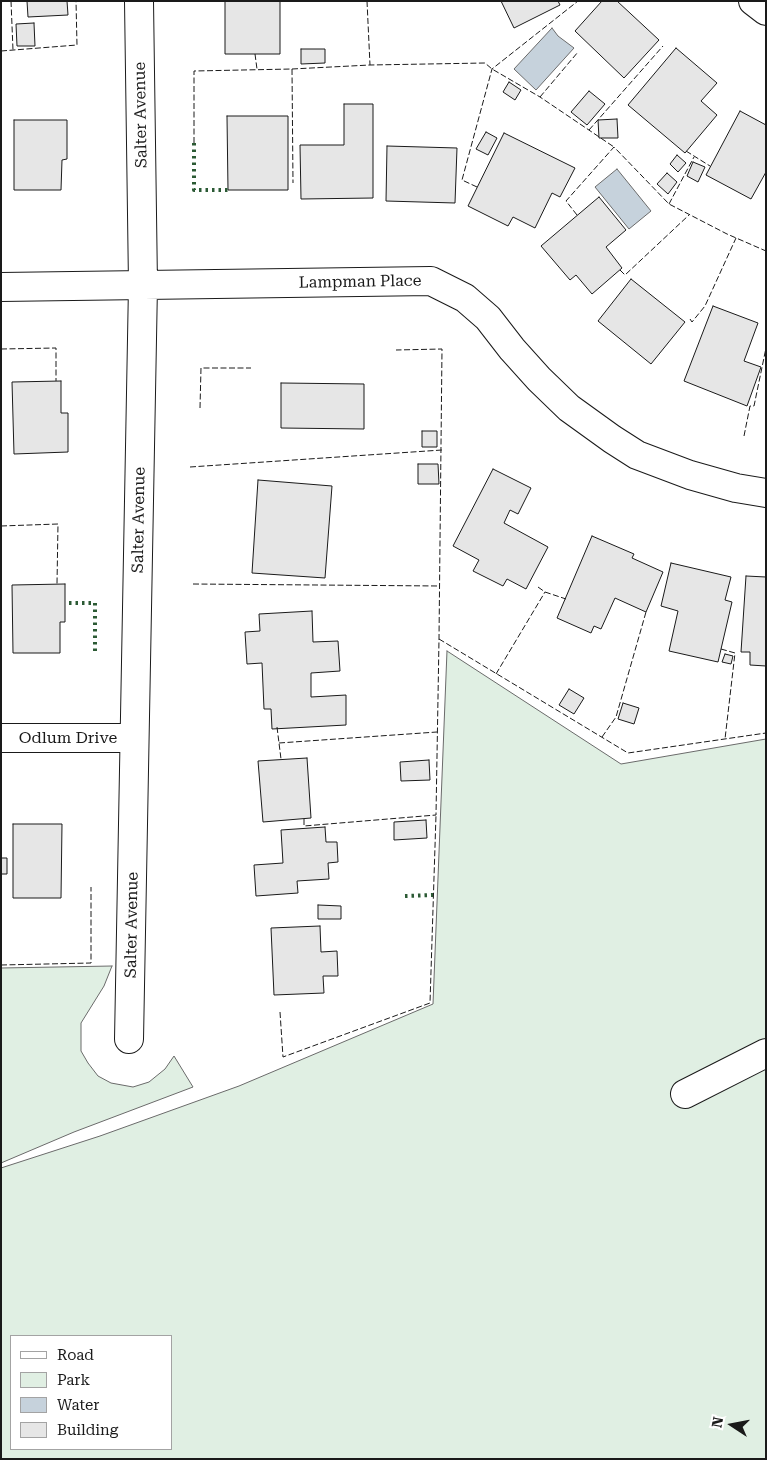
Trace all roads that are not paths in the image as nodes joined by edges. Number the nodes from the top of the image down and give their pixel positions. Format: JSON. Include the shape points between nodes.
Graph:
{"nodes":[{"id":1,"x":140,"y":1,"type":"edge"},
{"id":2,"x":753,"y":1,"type":"edge"},
{"id":3,"x":766,"y":11,"type":"edge"},
{"id":4,"x":144,"y":286,"type":"junction"},
{"id":5,"x":1,"y":287,"type":"edge"},
{"id":6,"x":766,"y":493,"type":"edge"},
{"id":7,"x":1,"y":738,"type":"edge"},
{"id":8,"x":134,"y":738,"type":"junction"},
{"id":9,"x":130,"y":1039,"type":"dead end"},
{"id":10,"x":766,"y":1053,"type":"edge"},
{"id":11,"x":685,"y":1094,"type":"dead end"}],
"edges":[{"from":1,"to":4,"type":"street","name":"Salter Avenue"},
{"from":2,"to":3,"type":"street"},
{"from":4,"to":5,"type":"street","name":"Lampman Place"},
{"from":4,"to":6,"type":"street","name":"Lampman Place","via":[[431,281],[465,298],[488,318],[512,350],[569,408],[637,455],[690,475]]},
{"from":4,"to":8,"type":"street","name":"Salter Avenue"},
{"from":7,"to":8,"type":"street","name":"Odlum Drive"},
{"from":8,"to":9,"type":"street","name":"Salter Avenue"},
{"from":10,"to":11,"type":"street"}]}
